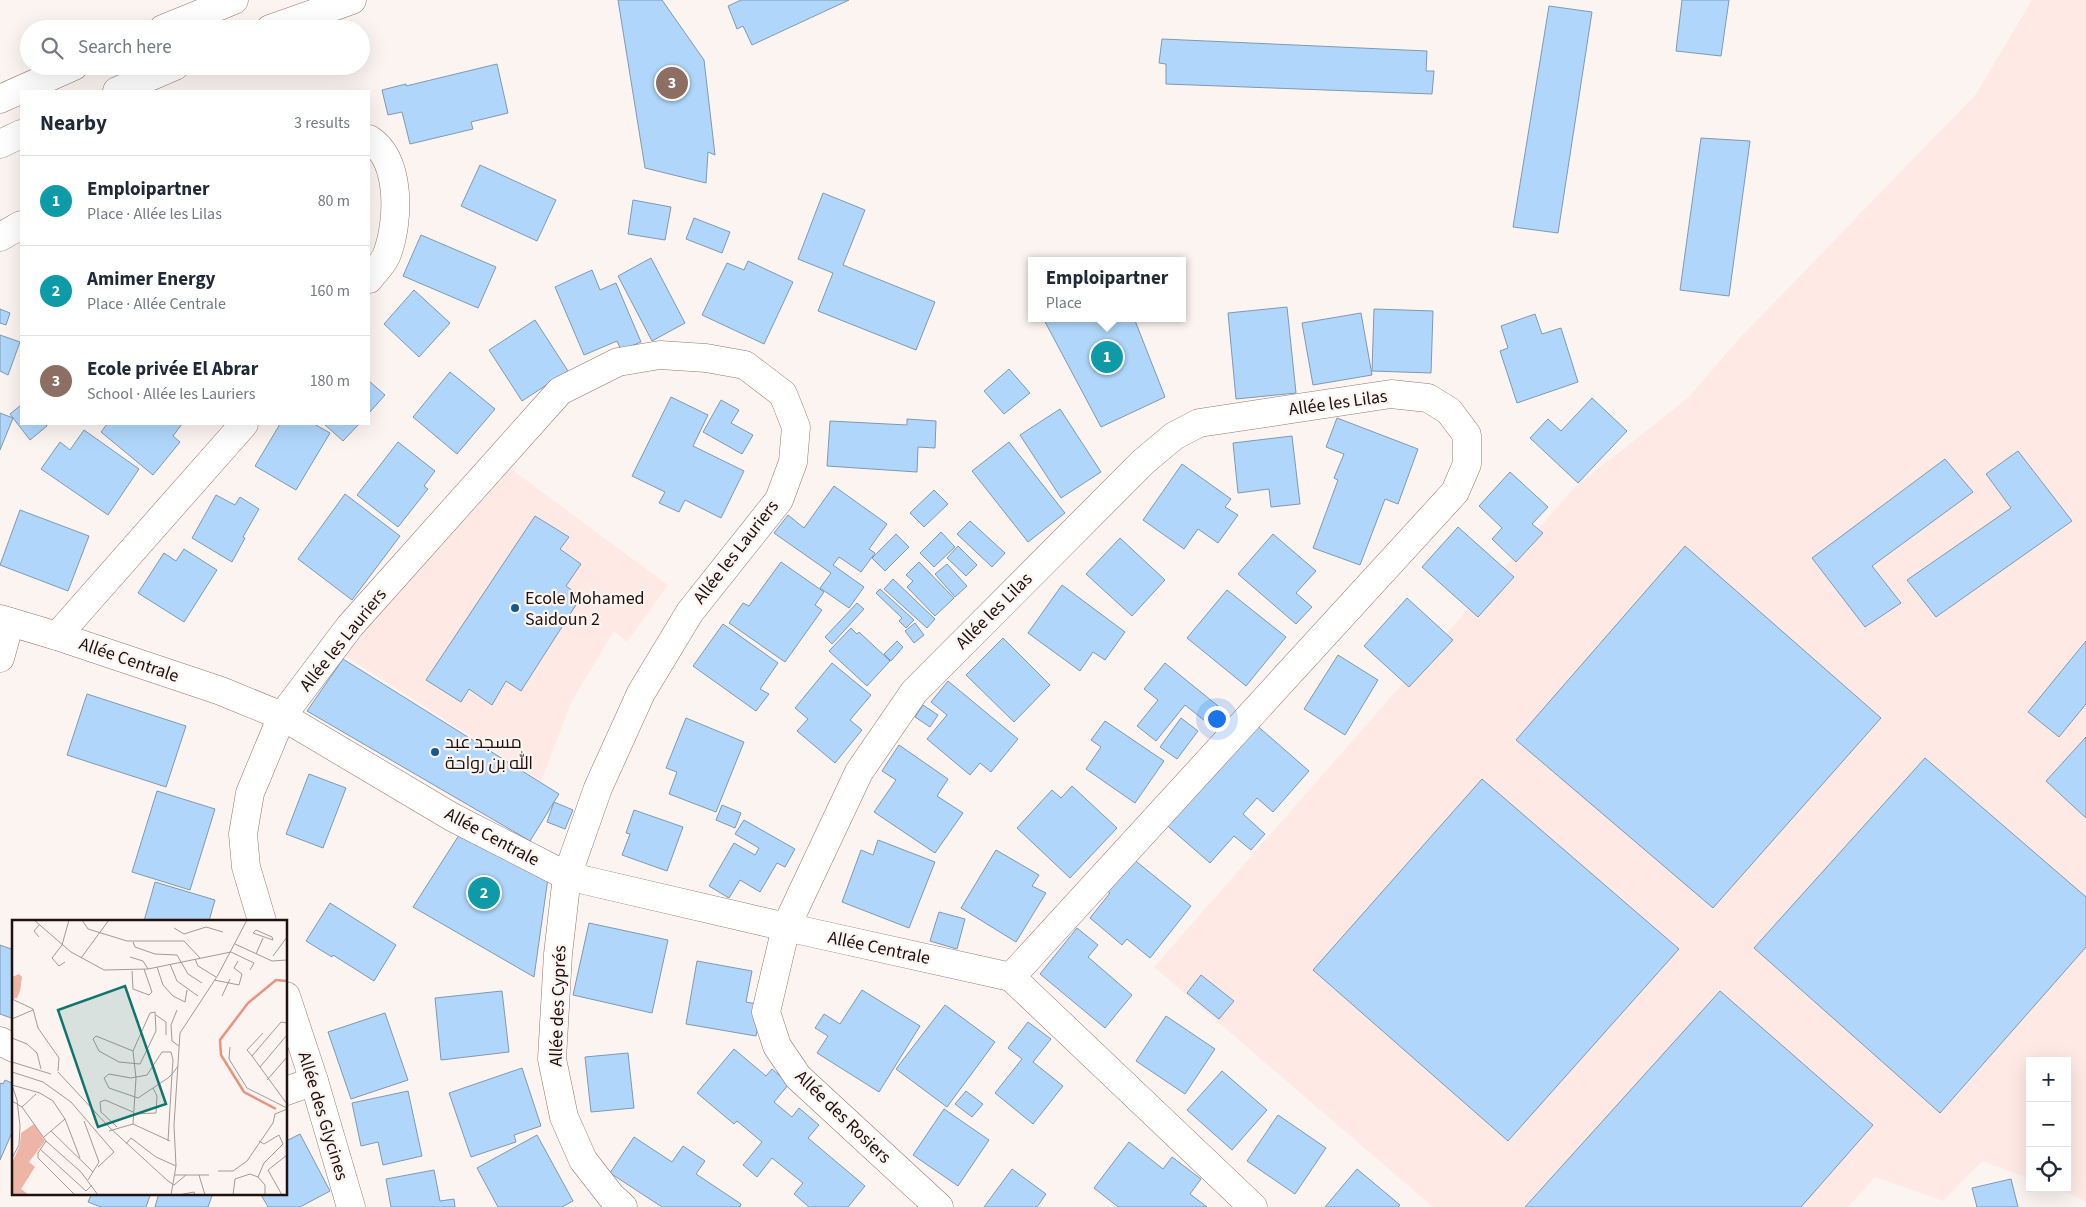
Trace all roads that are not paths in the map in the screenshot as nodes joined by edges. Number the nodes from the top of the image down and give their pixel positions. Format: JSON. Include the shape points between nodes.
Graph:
{"nodes":[{"id":1,"x":234,"y":0,"type":"edge"},
{"id":2,"x":352,"y":0,"type":"edge"},
{"id":3,"x":185,"y":20,"type":"edge"},
{"id":4,"x":295,"y":20,"type":"edge"},
{"id":5,"x":54,"y":75,"type":"edge"},
{"id":6,"x":154,"y":75,"type":"edge"},
{"id":7,"x":20,"y":90,"type":"edge"},
{"id":8,"x":20,"y":90,"type":"edge"},
{"id":9,"x":119,"y":90,"type":"edge"},
{"id":10,"x":0,"y":99,"type":"edge"},
{"id":11,"x":20,"y":134,"type":"edge"},
{"id":12,"x":370,"y":139,"type":"edge"},
{"id":13,"x":0,"y":144,"type":"edge"},
{"id":14,"x":20,"y":227,"type":"edge"},
{"id":15,"x":0,"y":237,"type":"edge"},
{"id":16,"x":370,"y":278,"type":"edge"},
{"id":17,"x":243,"y":425,"type":"edge"},
{"id":18,"x":5,"y":621,"type":"edge"},
{"id":19,"x":57,"y":636,"type":"junction"},
{"id":20,"x":0,"y":658,"type":"edge"},
{"id":21,"x":282,"y":716,"type":"junction"},
{"id":22,"x":567,"y":876,"type":"junction"},
{"id":23,"x":262,"y":920,"type":"edge"},
{"id":24,"x":786,"y":927,"type":"junction"},
{"id":25,"x":1011,"y":977,"type":"junction"},
{"id":26,"x":288,"y":1002,"type":"edge"},
{"id":27,"x":0,"y":1041,"type":"edge"},
{"id":28,"x":12,"y":1047,"type":"edge"},
{"id":29,"x":314,"y":1081,"type":"junction"},
{"id":30,"x":288,"y":1090,"type":"edge"},
{"id":31,"x":351,"y":1207,"type":"edge"},
{"id":32,"x":623,"y":1207,"type":"edge"},
{"id":33,"x":938,"y":1207,"type":"edge"},
{"id":34,"x":1253,"y":1207,"type":"edge"}],
"edges":[{"from":1,"to":3,"type":"street"},
{"from":2,"to":4,"type":"street"},
{"from":5,"to":7,"type":"street"},
{"from":6,"to":9,"type":"street"},
{"from":8,"to":10,"type":"street"},
{"from":11,"to":13,"type":"street"},
{"from":12,"to":16,"type":"street","via":[[391,170],[396,212],[387,256]]},
{"from":14,"to":15,"type":"street"},
{"from":17,"to":19,"type":"street"},
{"from":18,"to":19,"type":"street","name":"Allée Centrale"},
{"from":18,"to":20,"type":"street"},
{"from":19,"to":21,"type":"street","name":"Allée Centrale","via":[[221,691]]},
{"from":21,"to":22,"type":"street","name":"Allée Centrale","via":[[452,817]]},
{"from":21,"to":22,"type":"street","name":"Allée les Lauriers","via":[[350,626],[560,391],[618,362],[651,357],[706,358],[745,365],[783,394],[796,427],[793,462],[779,500],[690,612],[641,693],[598,788]]},
{"from":21,"to":23,"type":"street","via":[[250,793],[243,834],[246,867]]},
{"from":22,"to":24,"type":"street","name":"Allée Centrale"},
{"from":22,"to":32,"type":"street","name":"Allée des Cyprés","via":[[558,954],[552,1059],[564,1117],[582,1160]]},
{"from":24,"to":25,"type":"street","name":"Allée Centrale"},
{"from":24,"to":25,"type":"street","name":"Allée les Lilas","via":[[860,772],[914,692],[1142,462],[1174,436],[1199,423],[1391,394],[1428,398],[1449,411],[1467,436],[1467,464],[1455,492]]},
{"from":24,"to":33,"type":"street","name":"Allée des Rosiers","via":[[766,1012],[777,1046],[798,1077]]},
{"from":25,"to":34,"type":"street"},
{"from":26,"to":29,"type":"street","name":"Allée des Glycines"},
{"from":27,"to":28,"type":"street"},
{"from":29,"to":30,"type":"street"},
{"from":29,"to":31,"type":"street","name":"Allée des Glycines"}]}
